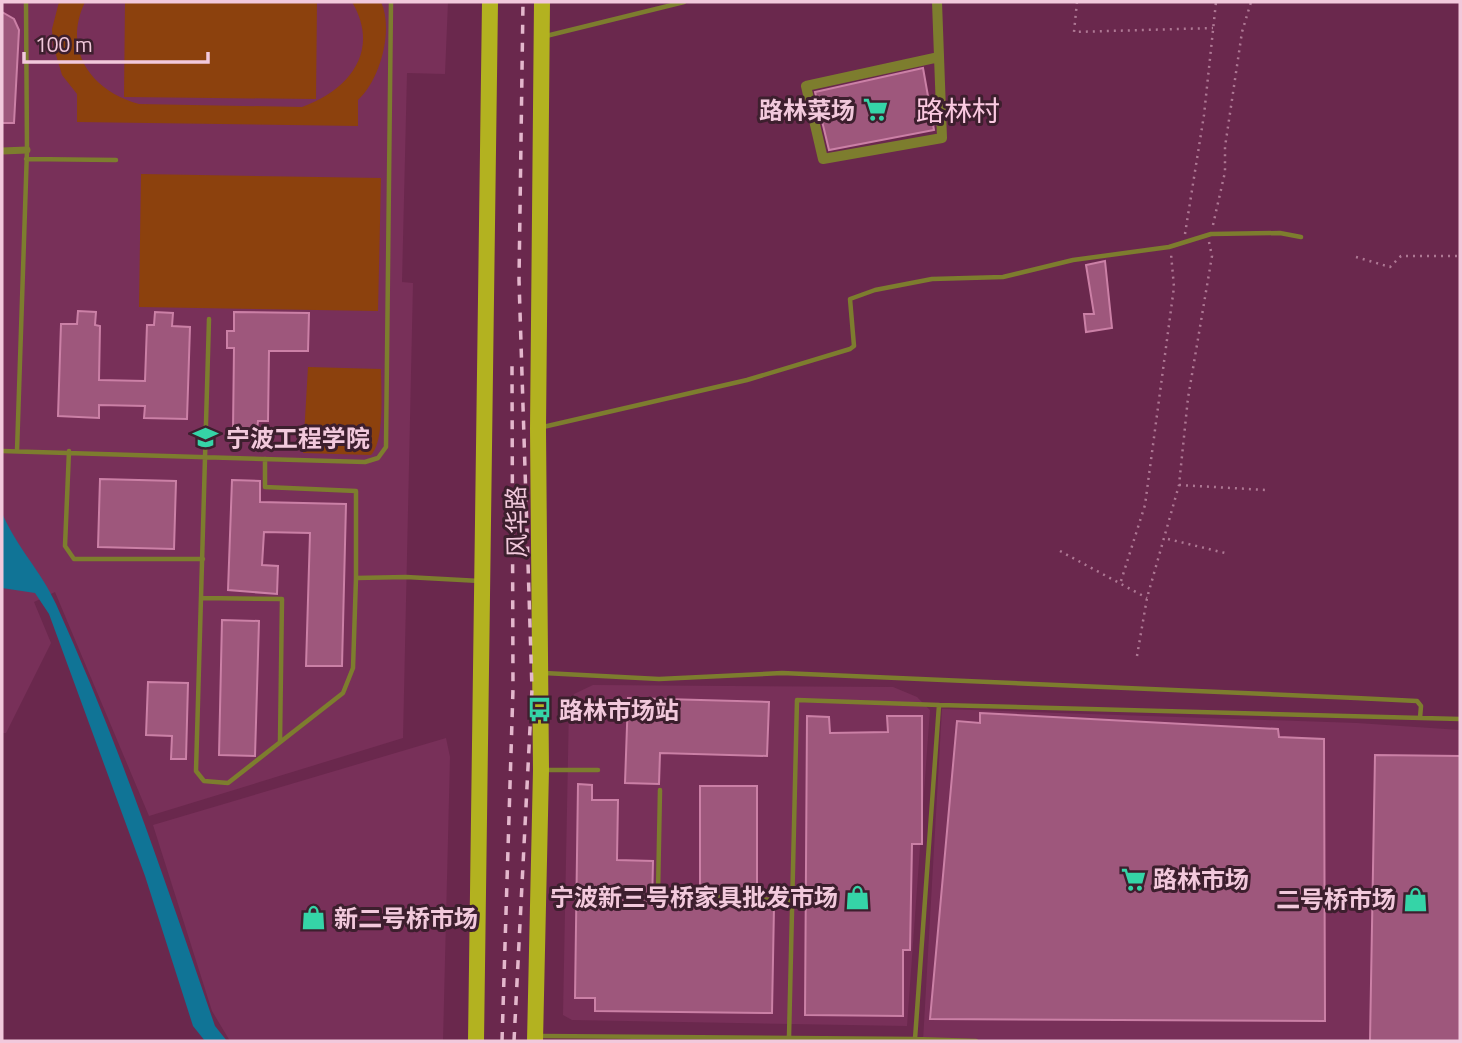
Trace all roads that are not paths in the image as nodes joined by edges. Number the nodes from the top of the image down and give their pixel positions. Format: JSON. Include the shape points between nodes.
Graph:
{"nodes":[{"id":1,"x":26,"y":2,"type":"edge"},
{"id":2,"x":391,"y":2,"type":"edge"},
{"id":3,"x":490,"y":2,"type":"edge"},
{"id":4,"x":542,"y":2,"type":"edge"},
{"id":5,"x":684,"y":2,"type":"edge"},
{"id":6,"x":937,"y":2,"type":"edge"},
{"id":7,"x":541,"y":37,"type":"junction"},
{"id":8,"x":939,"y":57,"type":"junction"},
{"id":9,"x":27,"y":150,"type":"junction"},
{"id":10,"x":2,"y":151,"type":"edge"},
{"id":11,"x":26,"y":159,"type":"junction"},
{"id":12,"x":116,"y":160,"type":"dead end"},
{"id":13,"x":1301,"y":237,"type":"dead end"},
{"id":14,"x":209,"y":319,"type":"dead end"},
{"id":15,"x":538,"y":429,"type":"junction"},
{"id":16,"x":3,"y":451,"type":"edge"},
{"id":17,"x":18,"y":451,"type":"junction"},
{"id":18,"x":69,"y":452,"type":"junction"},
{"id":19,"x":206,"y":456,"type":"junction"},
{"id":20,"x":265,"y":459,"type":"junction"},
{"id":21,"x":203,"y":559,"type":"junction"},
{"id":22,"x":356,"y":578,"type":"junction"},
{"id":23,"x":481,"y":582,"type":"junction"},
{"id":24,"x":202,"y":598,"type":"junction"},
{"id":25,"x":540,"y":672,"type":"junction"},
{"id":26,"x":939,"y":705,"type":"junction"},
{"id":27,"x":1420,"y":718,"type":"junction"},
{"id":28,"x":1460,"y":719,"type":"edge"},
{"id":29,"x":280,"y":742,"type":"junction"},
{"id":30,"x":541,"y":770,"type":"junction"},
{"id":31,"x":598,"y":770,"type":"dead end"},
{"id":32,"x":660,"y":790,"type":"dead end"},
{"id":33,"x":792,"y":901,"type":"junction"},
{"id":34,"x":789,"y":1037,"type":"junction"},
{"id":35,"x":535,"y":1039,"type":"edge"},
{"id":36,"x":751,"y":1039,"type":"edge"},
{"id":37,"x":915,"y":1039,"type":"junction"},
{"id":38,"x":820,"y":1040,"type":"edge"},
{"id":39,"x":897,"y":1040,"type":"edge"},
{"id":40,"x":476,"y":1041,"type":"edge"},
{"id":41,"x":976,"y":1041,"type":"edge"}],
"edges":[{"from":1,"to":9,"type":"lane"},
{"from":2,"to":20,"type":"lane","via":[[386,447],[378,458],[365,462]]},
{"from":3,"to":23,"type":"main road","name":"风华路"},
{"from":4,"to":7,"type":"main road","name":"风华路"},
{"from":5,"to":7,"type":"lane"},
{"from":6,"to":8,"type":"street"},
{"from":7,"to":15,"type":"main road","name":"风华路"},
{"from":8,"to":8,"type":"street","via":[[942,138],[822,159],[806,86]]},
{"from":9,"to":10,"type":"street"},
{"from":9,"to":11,"type":"lane"},
{"from":11,"to":12,"type":"lane"},
{"from":11,"to":17,"type":"lane"},
{"from":13,"to":15,"type":"lane","via":[[1211,234],[1169,247],[1073,260],[1003,277],[952,277],[875,290],[850,299],[854,346],[850,349],[747,380]]},
{"from":14,"to":19,"type":"lane"},
{"from":15,"to":25,"type":"main road","name":"风华路"},
{"from":16,"to":17,"type":"lane"},
{"from":17,"to":18,"type":"lane"},
{"from":18,"to":19,"type":"lane"},
{"from":18,"to":21,"type":"lane","via":[[65,546],[74,559]]},
{"from":19,"to":20,"type":"lane"},
{"from":19,"to":21,"type":"lane"},
{"from":20,"to":22,"type":"lane","via":[[265,487],[356,491]]},
{"from":21,"to":24,"type":"lane"},
{"from":22,"to":23,"type":"lane"},
{"from":22,"to":29,"type":"lane","via":[[350,682],[343,693]]},
{"from":23,"to":40,"type":"main road","name":"风华路"},
{"from":24,"to":29,"type":"lane","via":[[282,599]]},
{"from":24,"to":29,"type":"lane","via":[[196,771],[204,781],[228,783]]},
{"from":25,"to":27,"type":"lane","via":[[659,679],[782,673],[1417,701]]},
{"from":25,"to":30,"type":"main road","name":"风华路"},
{"from":26,"to":27,"type":"lane"},
{"from":26,"to":33,"type":"lane","via":[[797,700]]},
{"from":26,"to":37,"type":"lane"},
{"from":27,"to":28,"type":"lane"},
{"from":30,"to":31,"type":"lane"},
{"from":30,"to":35,"type":"main road","name":"风华路"},
{"from":32,"to":33,"type":"lane","via":[[658,893]]},
{"from":33,"to":34,"type":"lane"},
{"from":34,"to":36,"type":"lane"},
{"from":34,"to":38,"type":"lane"},
{"from":35,"to":36,"type":"lane"},
{"from":37,"to":39,"type":"lane"},
{"from":37,"to":41,"type":"lane"},
{"from":38,"to":39,"type":"lane"}]}
